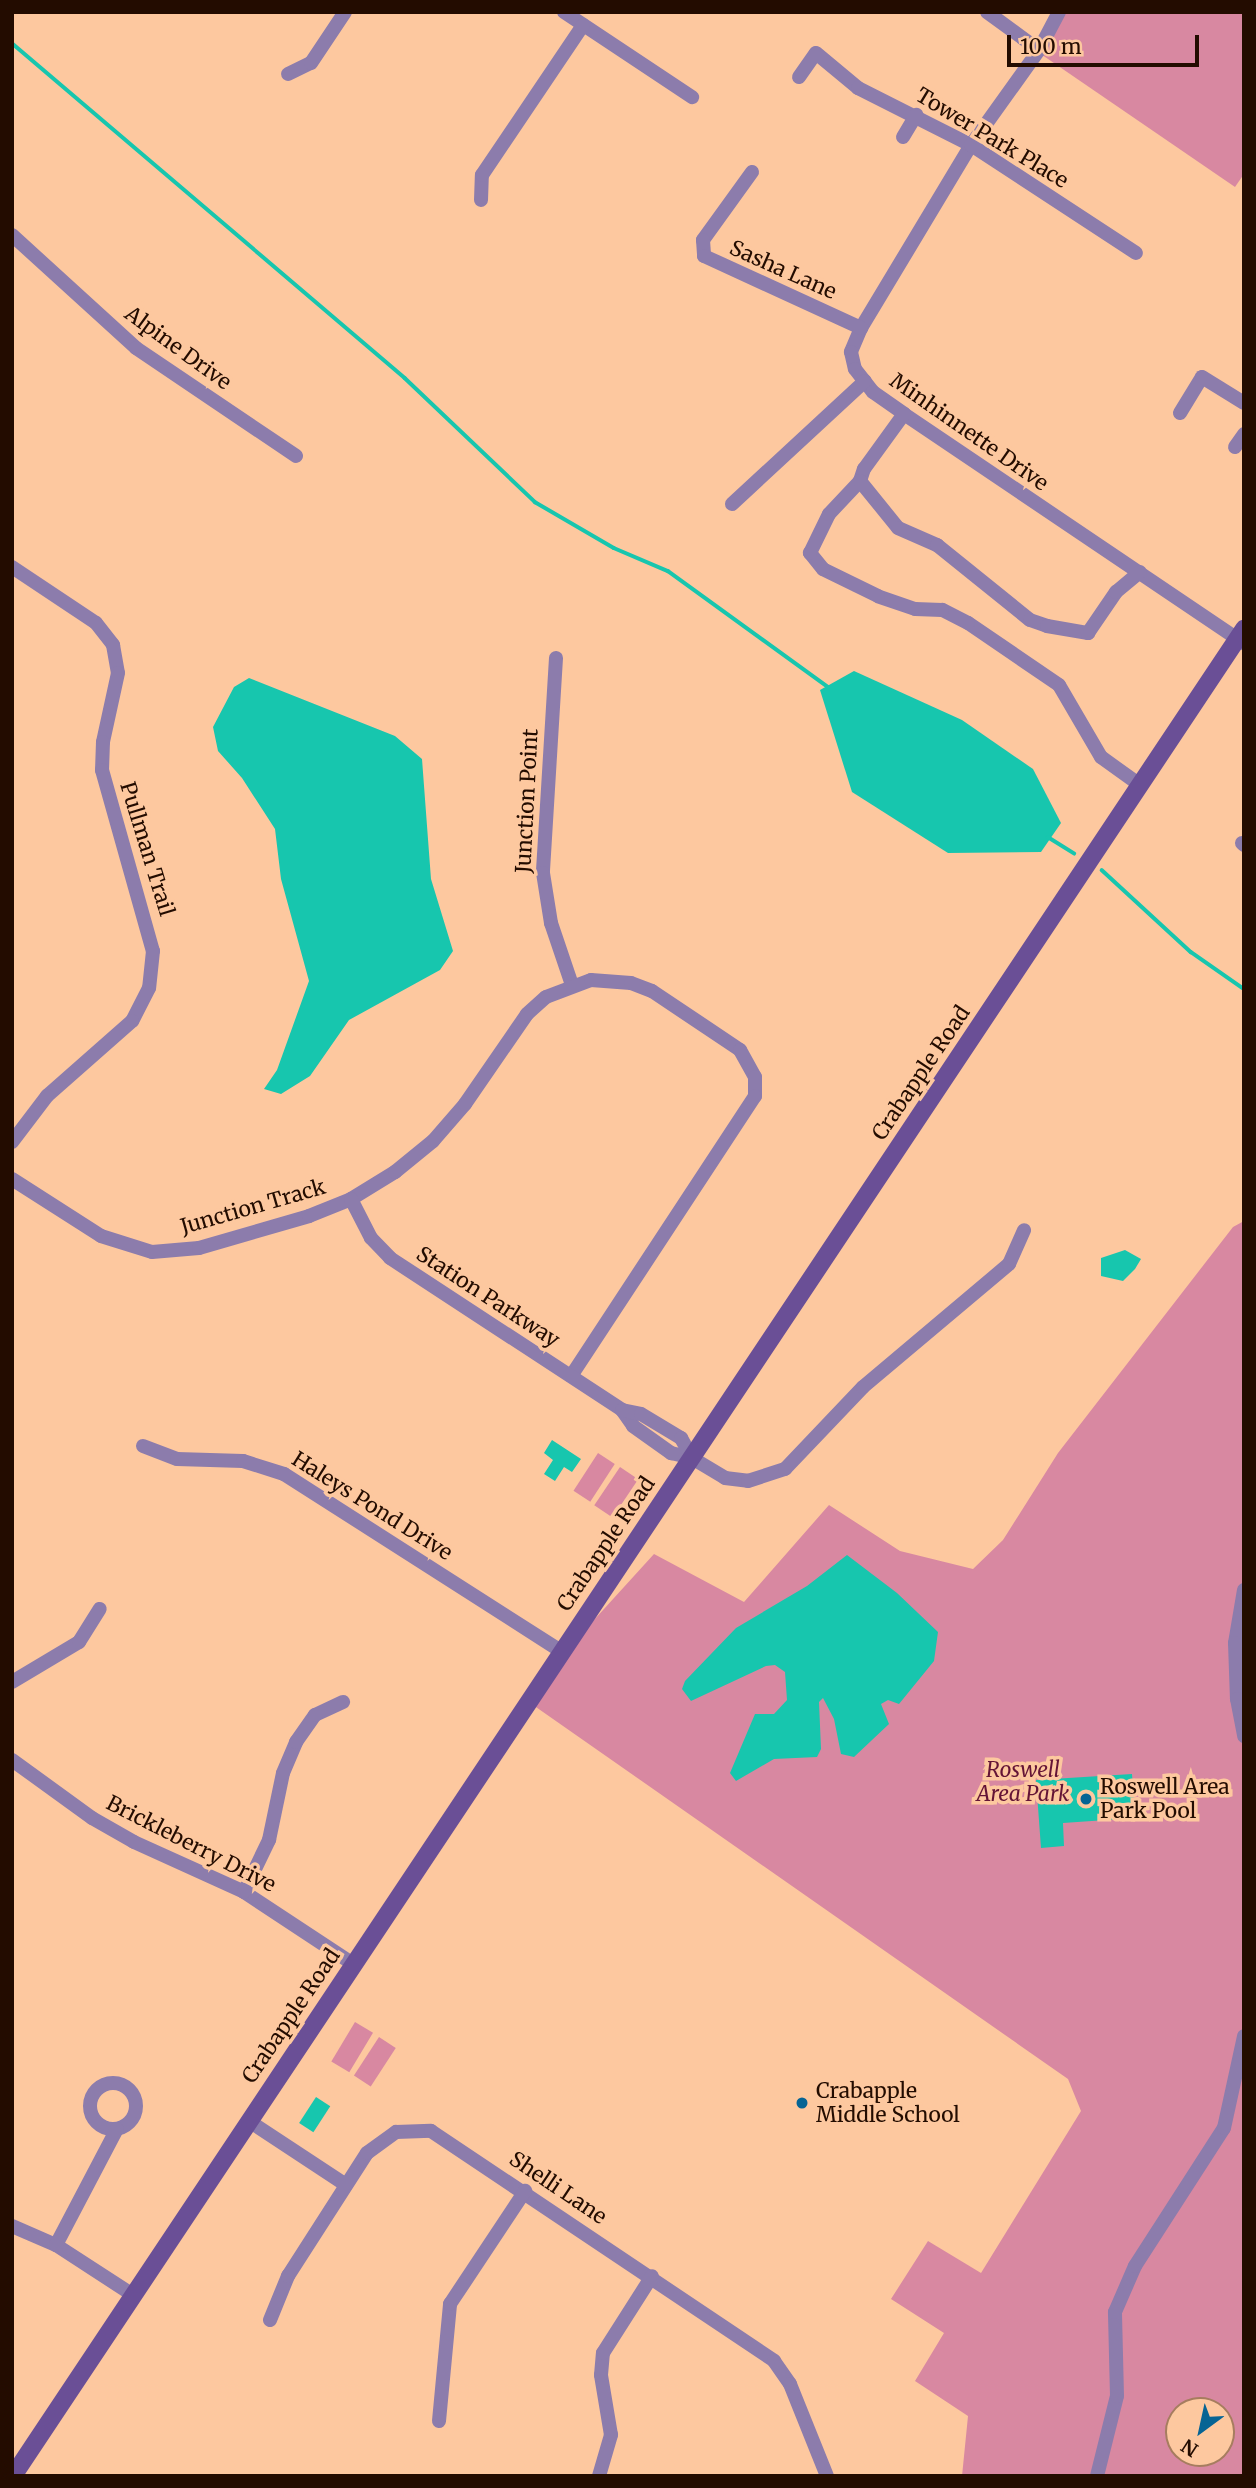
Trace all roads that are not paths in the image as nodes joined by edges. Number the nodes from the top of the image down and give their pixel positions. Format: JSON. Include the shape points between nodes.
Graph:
{"nodes":[{"id":1,"x":345,"y":12,"type":"edge"},
{"id":2,"x":564,"y":12,"type":"edge"},
{"id":3,"x":987,"y":12,"type":"edge"},
{"id":4,"x":1059,"y":12,"type":"edge"},
{"id":5,"x":583,"y":25,"type":"junction"},
{"id":6,"x":1039,"y":50,"type":"junction"},
{"id":7,"x":288,"y":74,"type":"dead end"},
{"id":8,"x":799,"y":76,"type":"dead end"},
{"id":9,"x":692,"y":97,"type":"dead end"},
{"id":10,"x":916,"y":115,"type":"junction"},
{"id":11,"x":903,"y":137,"type":"dead end"},
{"id":12,"x":971,"y":145,"type":"junction"},
{"id":13,"x":752,"y":172,"type":"dead end"},
{"id":14,"x":481,"y":200,"type":"dead end"},
{"id":15,"x":12,"y":236,"type":"edge"},
{"id":16,"x":1136,"y":253,"type":"dead end"},
{"id":17,"x":861,"y":328,"type":"junction"},
{"id":18,"x":865,"y":381,"type":"junction"},
{"id":19,"x":1244,"y":403,"type":"edge"},
{"id":20,"x":1180,"y":412,"type":"dead end"},
{"id":21,"x":904,"y":414,"type":"junction"},
{"id":22,"x":1244,"y":434,"type":"edge"},
{"id":23,"x":1235,"y":447,"type":"dead end"},
{"id":24,"x":296,"y":456,"type":"dead end"},
{"id":25,"x":860,"y":481,"type":"junction"},
{"id":26,"x":732,"y":504,"type":"dead end"},
{"id":27,"x":12,"y":567,"type":"edge"},
{"id":28,"x":1140,"y":572,"type":"junction"},
{"id":29,"x":1242,"y":637,"type":"edge"},
{"id":30,"x":556,"y":658,"type":"dead end"},
{"id":31,"x":1140,"y":785,"type":"junction"},
{"id":32,"x":572,"y":985,"type":"junction"},
{"id":33,"x":12,"y":1142,"type":"edge"},
{"id":34,"x":12,"y":1179,"type":"edge"},
{"id":35,"x":351,"y":1199,"type":"junction"},
{"id":36,"x":1024,"y":1230,"type":"dead end"},
{"id":37,"x":571,"y":1376,"type":"junction"},
{"id":38,"x":143,"y":1446,"type":"dead end"},
{"id":39,"x":692,"y":1458,"type":"junction"},
{"id":40,"x":1244,"y":1590,"type":"edge"},
{"id":41,"x":100,"y":1609,"type":"dead end"},
{"id":42,"x":561,"y":1651,"type":"junction"},
{"id":43,"x":12,"y":1682,"type":"edge"},
{"id":44,"x":343,"y":1702,"type":"dead end"},
{"id":45,"x":1244,"y":1737,"type":"edge"},
{"id":46,"x":12,"y":1760,"type":"edge"},
{"id":47,"x":244,"y":1892,"type":"junction"},
{"id":48,"x":353,"y":1964,"type":"junction"},
{"id":49,"x":1244,"y":2036,"type":"edge"},
{"id":50,"x":248,"y":2121,"type":"junction"},
{"id":51,"x":117,"y":2129,"type":"dead end"},
{"id":52,"x":346,"y":2185,"type":"junction"},
{"id":53,"x":525,"y":2191,"type":"junction"},
{"id":54,"x":12,"y":2226,"type":"edge"},
{"id":55,"x":56,"y":2245,"type":"junction"},
{"id":56,"x":652,"y":2276,"type":"junction"},
{"id":57,"x":133,"y":2295,"type":"junction"},
{"id":58,"x":270,"y":2320,"type":"dead end"},
{"id":59,"x":439,"y":2421,"type":"dead end"},
{"id":60,"x":13,"y":2476,"type":"edge"},
{"id":61,"x":599,"y":2476,"type":"edge"},
{"id":62,"x":827,"y":2476,"type":"edge"},
{"id":63,"x":1097,"y":2476,"type":"edge"}],
"edges":[{"from":1,"to":7,"type":"street","via":[[311,63]]},
{"from":2,"to":5,"type":"street"},
{"from":3,"to":6,"type":"street"},
{"from":4,"to":6,"type":"street","name":"Minhinnette Drive"},
{"from":5,"to":9,"type":"street"},
{"from":5,"to":14,"type":"street","via":[[482,175]]},
{"from":6,"to":12,"type":"street","name":"Minhinnette Drive"},
{"from":8,"to":10,"type":"street","name":"Tower Park Place","via":[[816,53],[858,88]]},
{"from":10,"to":11,"type":"street"},
{"from":10,"to":12,"type":"street","name":"Tower Park Place"},
{"from":12,"to":16,"type":"street","name":"Tower Park Place"},
{"from":12,"to":17,"type":"street","name":"Minhinnette Drive"},
{"from":13,"to":17,"type":"street","name":"Sasha Lane","via":[[702,240],[705,256]]},
{"from":15,"to":24,"type":"street","name":"Alpine Drive","via":[[136,348]]},
{"from":17,"to":18,"type":"street","name":"Minhinnette Drive","via":[[851,352]]},
{"from":18,"to":21,"type":"street","name":"Minhinnette Drive"},
{"from":18,"to":26,"type":"street"},
{"from":19,"to":20,"type":"street","via":[[1202,377]]},
{"from":21,"to":25,"type":"street","via":[[864,468]]},
{"from":21,"to":28,"type":"street","name":"Minhinnette Drive"},
{"from":22,"to":23,"type":"street"},
{"from":25,"to":28,"type":"street","via":[[898,528],[953,556],[1030,620],[1088,633],[1116,593]]},
{"from":25,"to":31,"type":"street","via":[[829,514],[810,553],[823,569],[915,609],[942,610],[1059,685],[1101,757]]},
{"from":27,"to":33,"type":"street","name":"Pullman Trail","via":[[96,623],[113,645],[118,673],[102,769],[153,951],[149,988],[132,1021],[47,1096]]},
{"from":28,"to":29,"type":"street","name":"Minhinnette Drive"},
{"from":29,"to":31,"type":"street","name":"Crabapple Road"},
{"from":30,"to":32,"type":"street","name":"Junction Point","via":[[543,873],[551,923]]},
{"from":31,"to":39,"type":"street","name":"Crabapple Road"},
{"from":32,"to":35,"type":"street","name":"Junction Track","via":[[527,1014],[465,1104],[433,1141]]},
{"from":32,"to":37,"type":"street","name":"Junction Track","via":[[613,980],[652,990],[740,1050],[755,1077],[755,1096]]},
{"from":34,"to":35,"type":"street","name":"Junction Track","via":[[101,1236],[152,1252],[199,1248]]},
{"from":35,"to":37,"type":"street","name":"Station Parkway","via":[[371,1238],[390,1258]]},
{"from":36,"to":39,"type":"street","via":[[1009,1264],[863,1387],[785,1469],[758,1480],[737,1481]]},
{"from":37,"to":39,"type":"street","name":"Station Parkway","via":[[622,1410],[640,1414],[681,1438]]},
{"from":38,"to":42,"type":"street","name":"Haleys Pond Drive","via":[[177,1459],[243,1461],[284,1474]]},
{"from":39,"to":42,"type":"street","name":"Crabapple Road"},
{"from":40,"to":45,"type":"street","via":[[1235,1643]]},
{"from":41,"to":43,"type":"street","via":[[79,1642]]},
{"from":42,"to":48,"type":"street","name":"Crabapple Road"},
{"from":44,"to":47,"type":"street","via":[[315,1715],[296,1742],[283,1773],[269,1840]]},
{"from":46,"to":47,"type":"street","name":"Brickleberry Drive","via":[[134,1842]]},
{"from":47,"to":48,"type":"street","name":"Brickleberry Drive"},
{"from":48,"to":50,"type":"street","name":"Crabapple Road"},
{"from":49,"to":63,"type":"street","via":[[1224,2128],[1135,2266],[1115,2312],[1117,2396]]},
{"from":50,"to":52,"type":"street"},
{"from":50,"to":57,"type":"street","name":"Crabapple Road"},
{"from":51,"to":55,"type":"street"},
{"from":52,"to":53,"type":"street","name":"Shelli Lane","via":[[379,2141],[417,2129],[444,2137]]},
{"from":52,"to":58,"type":"street","name":"Shelli Lane","via":[[288,2276]]},
{"from":53,"to":56,"type":"street","name":"Shelli Lane"},
{"from":53,"to":59,"type":"street","via":[[450,2304]]},
{"from":54,"to":55,"type":"street"},
{"from":55,"to":57,"type":"street"},
{"from":56,"to":61,"type":"street","via":[[603,2353],[601,2375],[611,2435]]},
{"from":56,"to":62,"type":"street","name":"Shelli Lane","via":[[774,2361],[790,2384]]},
{"from":57,"to":60,"type":"street","name":"Crabapple Road"}]}
